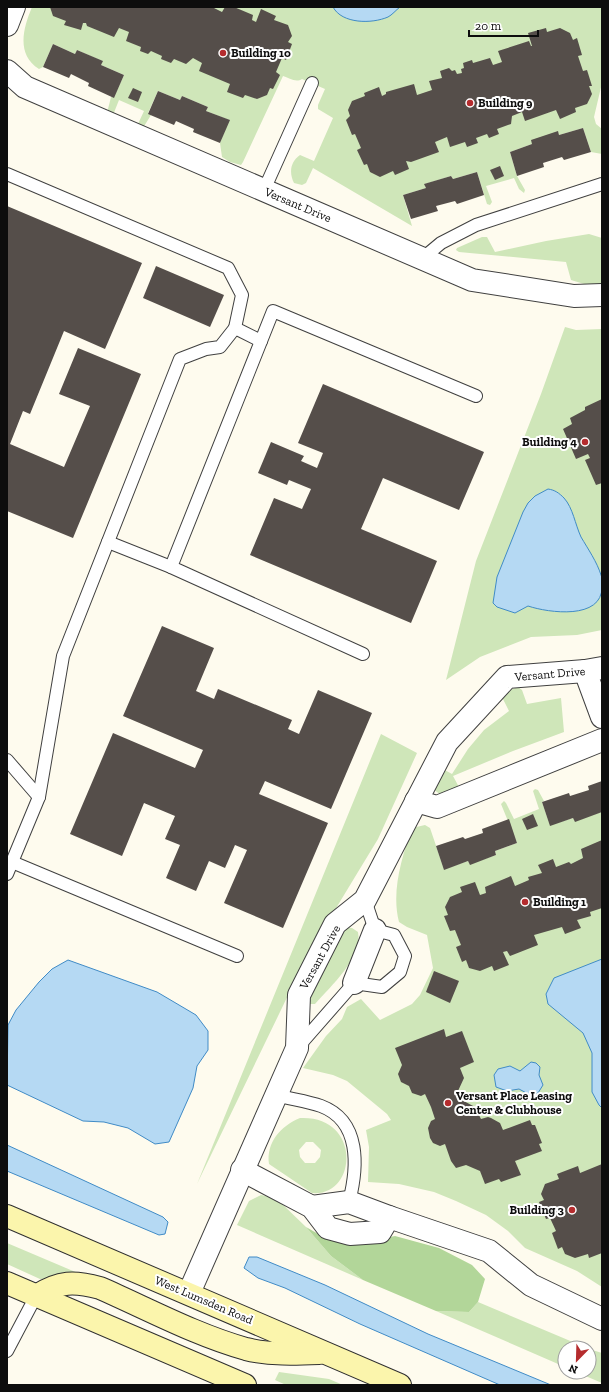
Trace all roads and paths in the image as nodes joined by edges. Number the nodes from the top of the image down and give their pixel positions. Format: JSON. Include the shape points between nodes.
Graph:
{"nodes":[{"id":1,"x":14,"y":7,"type":"edge"},
{"id":2,"x":7,"y":25,"type":"edge"},
{"id":3,"x":7,"y":72,"type":"edge"},
{"id":4,"x":312,"y":83,"type":"dead end"},
{"id":5,"x":7,"y":174,"type":"edge"},
{"id":6,"x":602,"y":184,"type":"edge"},
{"id":7,"x":264,"y":190,"type":"junction"},
{"id":8,"x":423,"y":258,"type":"junction"},
{"id":9,"x":602,"y":295,"type":"edge"},
{"id":10,"x":235,"y":328,"type":"junction"},
{"id":11,"x":261,"y":341,"type":"junction"},
{"id":12,"x":476,"y":396,"type":"dead end"},
{"id":13,"x":108,"y":542,"type":"junction"},
{"id":14,"x":171,"y":567,"type":"junction"},
{"id":15,"x":364,"y":654,"type":"dead end"},
{"id":16,"x":593,"y":670,"type":"edge"},
{"id":17,"x":602,"y":717,"type":"edge"},
{"id":18,"x":602,"y":740,"type":"edge"},
{"id":19,"x":7,"y":760,"type":"edge"},
{"id":20,"x":39,"y":797,"type":"junction"},
{"id":21,"x":416,"y":801,"type":"junction"},
{"id":22,"x":12,"y":862,"type":"junction"},
{"id":23,"x":7,"y":874,"type":"edge"},
{"id":24,"x":365,"y":900,"type":"junction"},
{"id":25,"x":375,"y":930,"type":"junction"},
{"id":26,"x":237,"y":956,"type":"dead end"},
{"id":27,"x":354,"y":983,"type":"junction"},
{"id":28,"x":297,"y":1048,"type":"junction"},
{"id":29,"x":276,"y":1095,"type":"junction"},
{"id":30,"x":242,"y":1170,"type":"junction"},
{"id":31,"x":348,"y":1202,"type":"junction"},
{"id":32,"x":312,"y":1207,"type":"junction"},
{"id":33,"x":7,"y":1216,"type":"edge"},
{"id":34,"x":389,"y":1217,"type":"junction"},
{"id":35,"x":7,"y":1283,"type":"edge"},
{"id":36,"x":188,"y":1293,"type":"junction"},
{"id":37,"x":36,"y":1296,"type":"junction"},
{"id":38,"x":602,"y":1319,"type":"edge"},
{"id":39,"x":7,"y":1351,"type":"edge"},
{"id":40,"x":326,"y":1353,"type":"junction"},
{"id":41,"x":245,"y":1385,"type":"edge"},
{"id":42,"x":400,"y":1385,"type":"edge"}],
"edges":[{"from":1,"to":2,"type":"street"},
{"from":3,"to":7,"type":"street","name":"Versant Drive","via":[[25,87]]},
{"from":4,"to":7,"type":"lane"},
{"from":5,"to":10,"type":"lane","via":[[228,268],[242,295]]},
{"from":6,"to":8,"type":"lane","via":[[476,225],[441,243]]},
{"from":7,"to":8,"type":"street","name":"Versant Drive"},
{"from":8,"to":9,"type":"street","name":"Versant Drive","via":[[472,280],[574,296]]},
{"from":10,"to":11,"type":"lane"},
{"from":10,"to":13,"type":"lane","via":[[220,347],[206,349],[180,359]]},
{"from":11,"to":12,"type":"lane","via":[[273,311]]},
{"from":11,"to":14,"type":"lane"},
{"from":13,"to":14,"type":"lane"},
{"from":13,"to":20,"type":"lane","via":[[63,656]]},
{"from":14,"to":15,"type":"lane"},
{"from":16,"to":17,"type":"street"},
{"from":16,"to":21,"type":"street","name":"Versant Drive","via":[[507,677],[447,742]]},
{"from":18,"to":21,"type":"street","via":[[437,807]]},
{"from":19,"to":20,"type":"lane"},
{"from":20,"to":22,"type":"lane"},
{"from":21,"to":24,"type":"street","name":"Versant Drive"},
{"from":22,"to":23,"type":"lane"},
{"from":22,"to":26,"type":"lane"},
{"from":24,"to":25,"type":"lane"},
{"from":24,"to":28,"type":"street","name":"Versant Drive","via":[[335,924],[299,995]]},
{"from":25,"to":27,"type":"street"},
{"from":25,"to":27,"type":"lane","via":[[394,935],[406,956],[400,972],[382,987]]},
{"from":27,"to":28,"type":"lane"},
{"from":28,"to":29,"type":"street","name":"Versant Drive"},
{"from":29,"to":30,"type":"street","name":"Versant Drive"},
{"from":29,"to":31,"type":"lane","via":[[322,1106],[345,1121],[355,1151],[354,1182]]},
{"from":30,"to":32,"type":"street"},
{"from":30,"to":36,"type":"street","name":"Versant Drive"},
{"from":31,"to":32,"type":"street"},
{"from":31,"to":34,"type":"street"},
{"from":32,"to":34,"type":"street","via":[[328,1228],[350,1234],[380,1232]]},
{"from":33,"to":36,"type":"main road","name":"West Lumsden Road"},
{"from":34,"to":38,"type":"street","via":[[489,1251],[531,1285]]},
{"from":35,"to":37,"type":"main road"},
{"from":36,"to":40,"type":"main road","name":"West Lumsden Road"},
{"from":37,"to":39,"type":"lane"},
{"from":37,"to":40,"type":"main road","via":[[60,1284],[85,1284],[247,1349],[280,1354]]},
{"from":37,"to":41,"type":"main road"},
{"from":40,"to":42,"type":"main road","name":"West Lumsden Road"}]}
